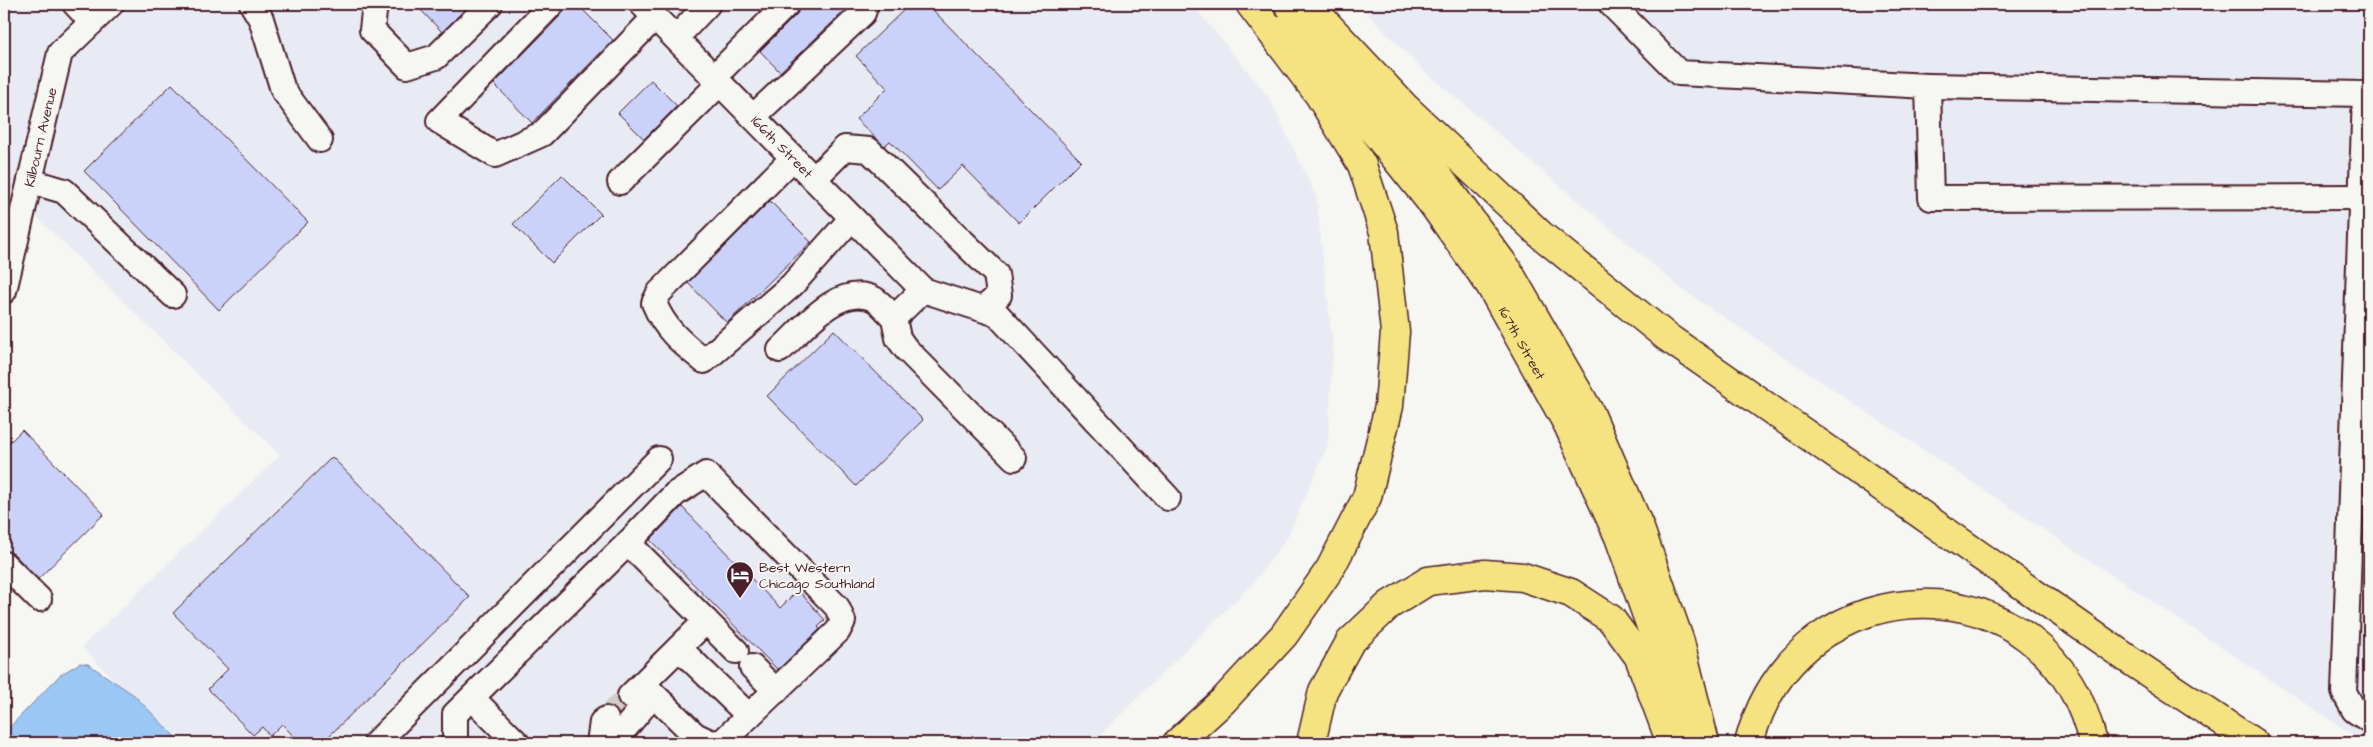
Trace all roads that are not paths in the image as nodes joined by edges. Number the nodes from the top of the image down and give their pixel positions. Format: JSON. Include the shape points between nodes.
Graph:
{"nodes":[{"id":1,"x":75,"y":4,"type":"edge"},
{"id":2,"x":111,"y":4,"type":"edge"},
{"id":3,"x":252,"y":4,"type":"edge"},
{"id":4,"x":375,"y":4,"type":"edge"},
{"id":5,"x":490,"y":4,"type":"edge"},
{"id":6,"x":552,"y":4,"type":"edge"},
{"id":7,"x":708,"y":4,"type":"edge"},
{"id":8,"x":787,"y":4,"type":"edge"},
{"id":9,"x":866,"y":4,"type":"edge"},
{"id":10,"x":1250,"y":4,"type":"edge"},
{"id":11,"x":1256,"y":4,"type":"edge"},
{"id":12,"x":1288,"y":4,"type":"edge"},
{"id":13,"x":1301,"y":4,"type":"edge"},
{"id":14,"x":1610,"y":4,"type":"edge"},
{"id":15,"x":649,"y":10,"type":"edge"},
{"id":16,"x":92,"y":22,"type":"junction"},
{"id":17,"x":676,"y":38,"type":"junction"},
{"id":18,"x":717,"y":80,"type":"junction"},
{"id":19,"x":1928,"y":86,"type":"junction"},
{"id":20,"x":2367,"y":94,"type":"edge"},
{"id":21,"x":753,"y":117,"type":"junction"},
{"id":22,"x":320,"y":140,"type":"dead end"},
{"id":23,"x":794,"y":158,"type":"junction"},
{"id":24,"x":814,"y":179,"type":"junction"},
{"id":25,"x":30,"y":181,"type":"junction"},
{"id":26,"x":620,"y":182,"type":"dead end"},
{"id":27,"x":2365,"y":197,"type":"edge"},
{"id":28,"x":852,"y":218,"type":"junction"},
{"id":29,"x":4,"y":290,"type":"edge"},
{"id":30,"x":923,"y":290,"type":"junction"},
{"id":31,"x":172,"y":295,"type":"dead end"},
{"id":32,"x":983,"y":309,"type":"junction"},
{"id":33,"x":894,"y":318,"type":"junction"},
{"id":34,"x":780,"y":350,"type":"dead end"},
{"id":35,"x":1014,"y":458,"type":"dead end"},
{"id":36,"x":659,"y":459,"type":"dead end"},
{"id":37,"x":1168,"y":498,"type":"dead end"},
{"id":38,"x":628,"y":543,"type":"junction"},
{"id":39,"x":4,"y":564,"type":"edge"},
{"id":40,"x":39,"y":600,"type":"dead end"},
{"id":41,"x":706,"y":621,"type":"junction"},
{"id":42,"x":679,"y":648,"type":"junction"},
{"id":43,"x":637,"y":690,"type":"junction"},
{"id":44,"x":776,"y":691,"type":"junction"},
{"id":45,"x":472,"y":698,"type":"junction"},
{"id":46,"x":749,"y":716,"type":"junction"},
{"id":47,"x":606,"y":719,"type":"tunnel mouth"},
{"id":48,"x":2369,"y":720,"type":"edge"},
{"id":49,"x":376,"y":743,"type":"edge"},
{"id":50,"x":455,"y":743,"type":"edge"},
{"id":51,"x":517,"y":743,"type":"edge"},
{"id":52,"x":599,"y":743,"type":"edge"},
{"id":53,"x":608,"y":743,"type":"edge"},
{"id":54,"x":712,"y":743,"type":"edge"},
{"id":55,"x":1178,"y":743,"type":"edge"},
{"id":56,"x":1311,"y":743,"type":"edge"},
{"id":57,"x":1671,"y":743,"type":"edge"},
{"id":58,"x":1684,"y":743,"type":"edge"},
{"id":59,"x":1705,"y":743,"type":"edge"},
{"id":60,"x":1749,"y":743,"type":"edge"},
{"id":61,"x":2093,"y":743,"type":"edge"},
{"id":62,"x":2254,"y":743,"type":"edge"}],
"edges":[{"from":1,"to":16,"type":"street"},
{"from":2,"to":16,"type":"street","name":"Kilbourn Avenue"},
{"from":3,"to":22,"type":"street","via":[[261,19],[283,90]]},
{"from":4,"to":5,"type":"street","via":[[372,30],[407,66],[436,57]]},
{"from":6,"to":15,"type":"street","via":[[439,121],[495,155],[542,134]]},
{"from":7,"to":17,"type":"street"},
{"from":8,"to":18,"type":"street"},
{"from":9,"to":21,"type":"street","via":[[863,13]]},
{"from":10,"to":55,"type":"main road","via":[[1320,95],[1362,165],[1384,232],[1394,314],[1396,332],[1389,406],[1367,497],[1330,569],[1284,635],[1223,701]]},
{"from":11,"to":58,"type":"main road","name":"167th Street","via":[[1368,124],[1434,206],[1490,285],[1568,425],[1619,537],[1660,652]]},
{"from":12,"to":59,"type":"main road","name":"167th Street","via":[[1386,111],[1448,189],[1506,269],[1590,413],[1639,526],[1680,642]]},
{"from":13,"to":62,"type":"main road","via":[[1326,23],[1406,108],[1541,235],[1667,337],[2128,659]]},
{"from":14,"to":19,"type":"street","via":[[1679,73]]},
{"from":15,"to":17,"type":"street","name":"166th Street"},
{"from":16,"to":25,"type":"street","name":"Kilbourn Avenue","via":[[60,53]]},
{"from":17,"to":18,"type":"street","name":"166th Street"},
{"from":18,"to":21,"type":"street","name":"166th Street"},
{"from":18,"to":26,"type":"street"},
{"from":19,"to":20,"type":"street"},
{"from":19,"to":27,"type":"street","via":[[1931,198]]},
{"from":20,"to":27,"type":"street"},
{"from":21,"to":23,"type":"street","name":"166th Street"},
{"from":23,"to":24,"type":"street","name":"166th Street"},
{"from":23,"to":28,"type":"street","via":[[659,293],[654,303],[661,321],[683,344],[704,362],[792,285]]},
{"from":24,"to":28,"type":"street","name":"166th Street"},
{"from":24,"to":32,"type":"street","via":[[846,148],[869,150],[996,274],[999,295]]},
{"from":25,"to":29,"type":"street","name":"Kilbourn Avenue"},
{"from":25,"to":31,"type":"street","via":[[64,191]]},
{"from":27,"to":48,"type":"street","via":[[2344,692],[2354,710]]},
{"from":28,"to":30,"type":"street","name":"166th Street"},
{"from":30,"to":32,"type":"street"},
{"from":30,"to":33,"type":"street"},
{"from":32,"to":37,"type":"street","via":[[997,314]]},
{"from":33,"to":34,"type":"street","via":[[874,300],[856,294],[826,306]]},
{"from":33,"to":35,"type":"street","via":[[898,338],[906,349]]},
{"from":36,"to":49,"type":"street"},
{"from":38,"to":41,"type":"street"},
{"from":38,"to":44,"type":"street","via":[[675,494],[706,474],[837,607],[843,621],[838,631]]},
{"from":38,"to":45,"type":"street"},
{"from":39,"to":40,"type":"street"},
{"from":41,"to":42,"type":"street"},
{"from":41,"to":44,"type":"street"},
{"from":42,"to":43,"type":"street"},
{"from":42,"to":46,"type":"street"},
{"from":43,"to":53,"type":"street","via":[[643,707],[616,739]]},
{"from":43,"to":54,"type":"street","via":[[696,735]]},
{"from":44,"to":46,"type":"street"},
{"from":45,"to":50,"type":"street","via":[[455,714]]},
{"from":45,"to":51,"type":"street"},
{"from":46,"to":54,"type":"street","via":[[723,741]]},
{"from":47,"to":52,"type":"street","via":[[602,722]]},
{"from":56,"to":57,"type":"main road","via":[[1323,691],[1350,642],[1389,605],[1428,581],[1485,574],[1523,577],[1571,593],[1610,619],[1639,658]]},
{"from":60,"to":61,"type":"main road","via":[[1767,695],[1791,662],[1810,644],[1849,619],[1868,612],[1895,605],[1923,603],[1948,605],[1987,616],[2034,645],[2071,686]]}]}
